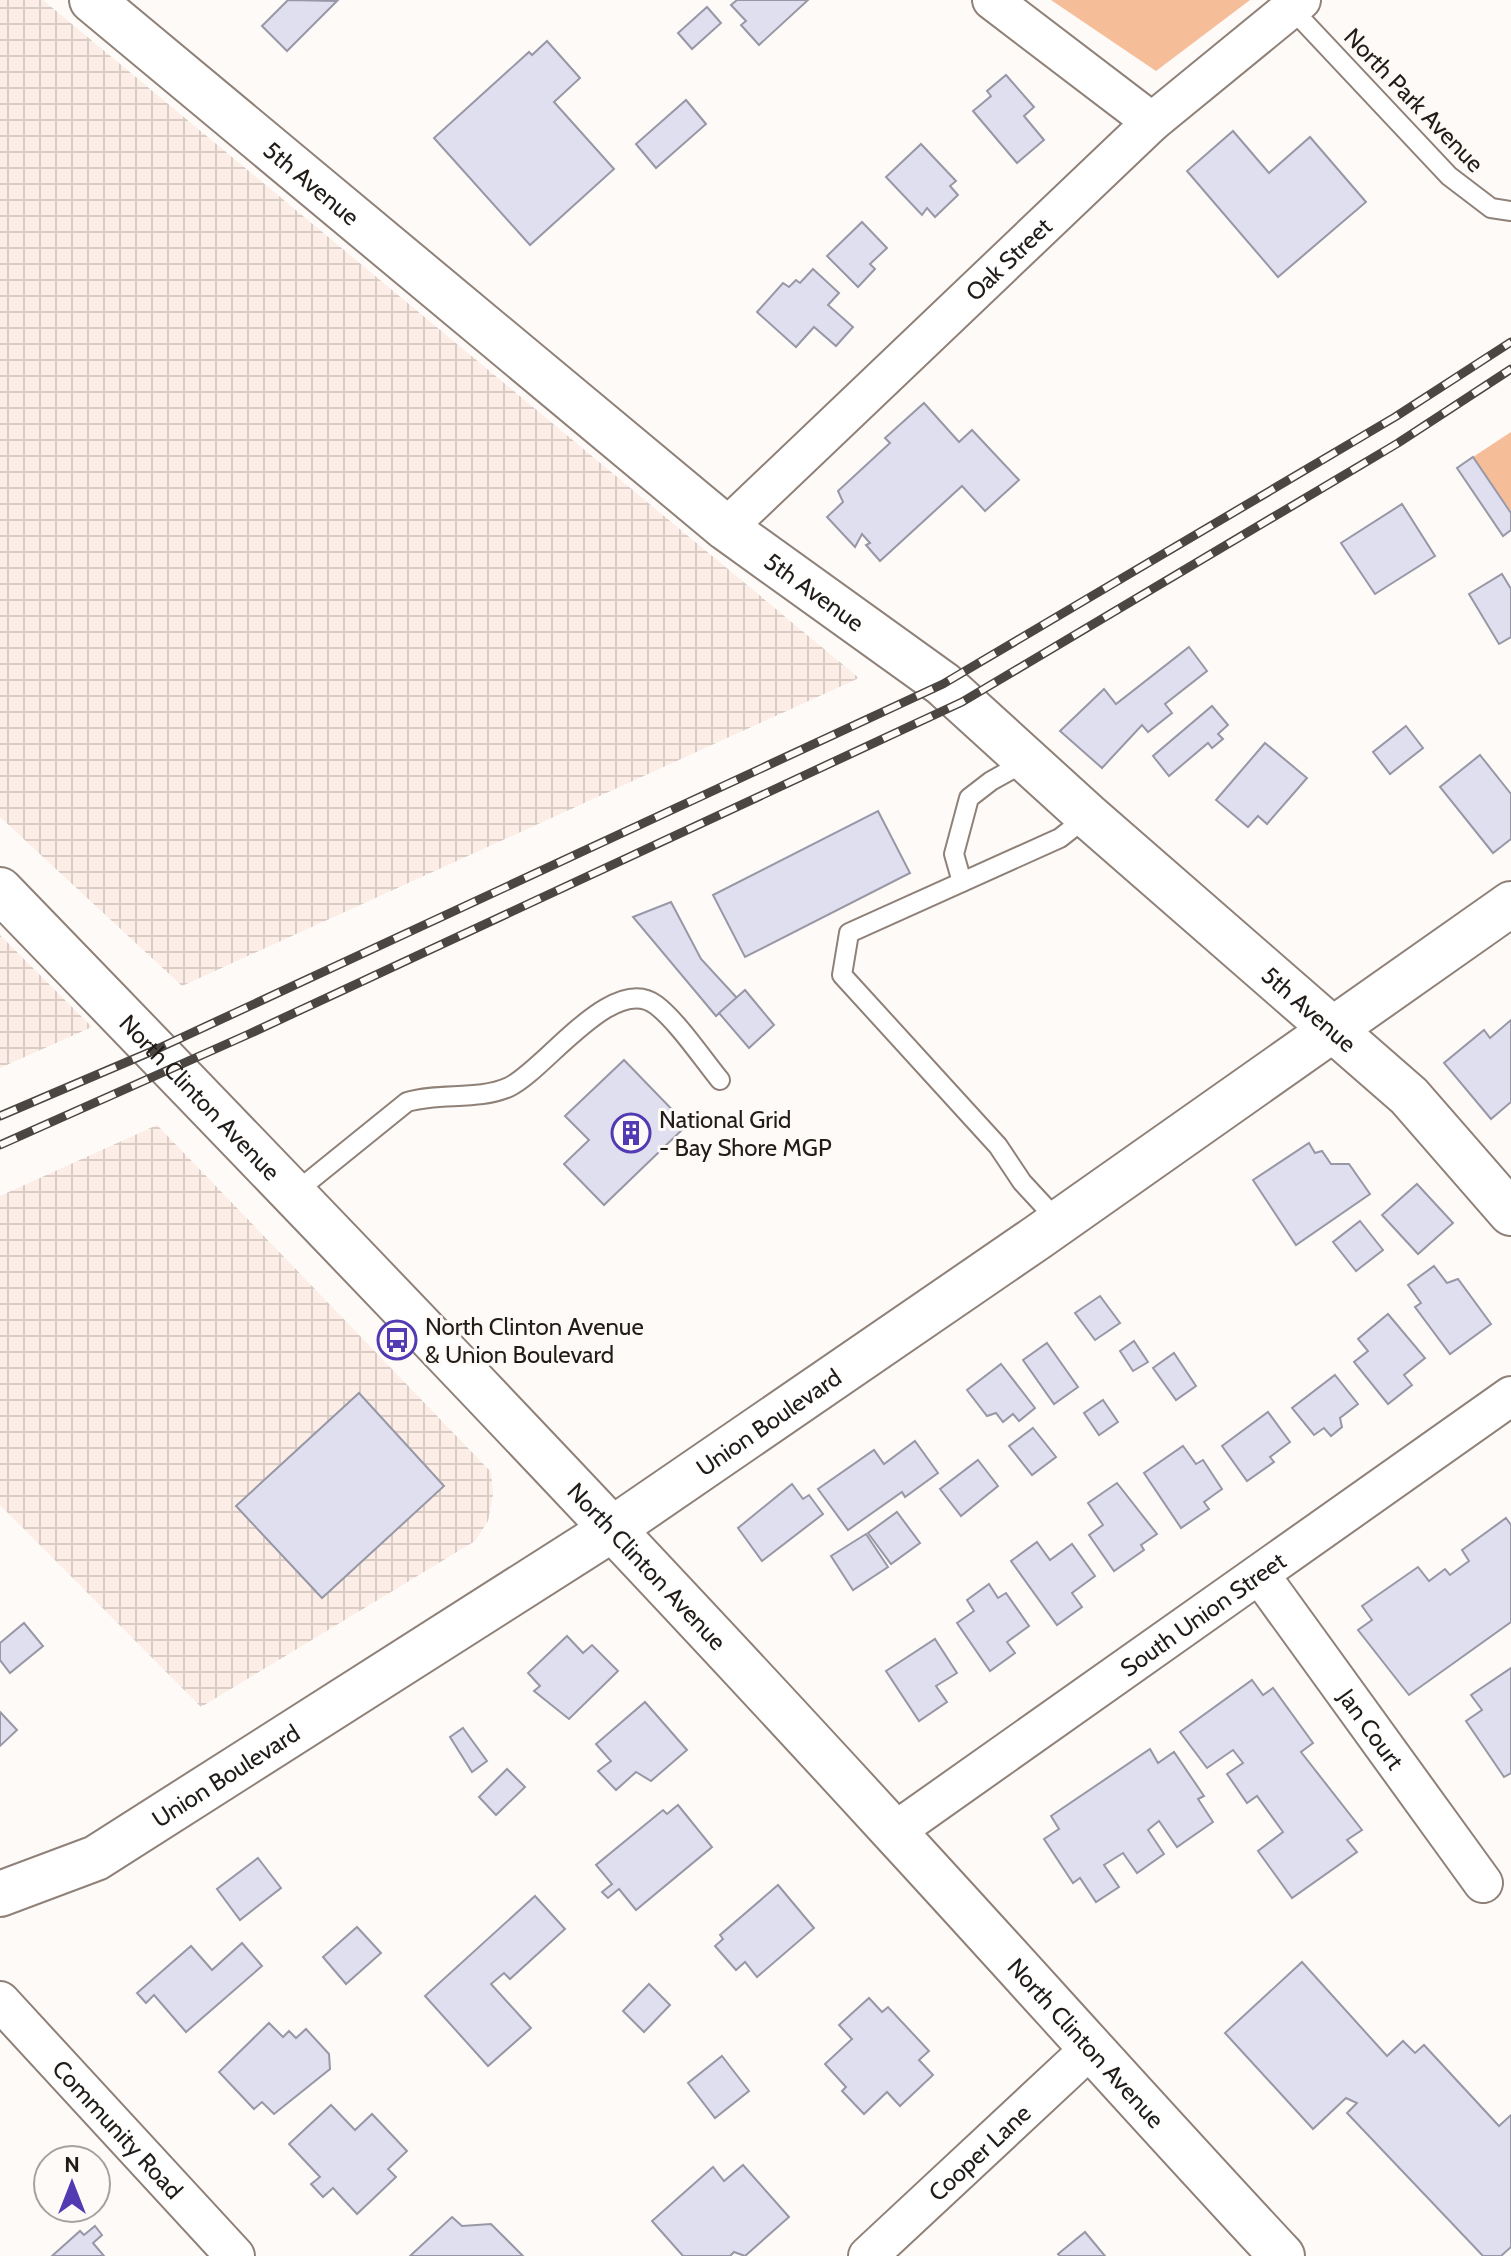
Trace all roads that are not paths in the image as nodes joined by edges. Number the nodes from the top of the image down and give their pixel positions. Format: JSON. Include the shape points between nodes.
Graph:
{"nodes":[{"id":1,"x":92,"y":0,"type":"edge"},
{"id":2,"x":992,"y":0,"type":"edge"},
{"id":3,"x":1296,"y":4,"type":"edge"},
{"id":4,"x":1152,"y":122,"type":"junction"},
{"id":5,"x":1511,"y":211,"type":"edge"},
{"id":6,"x":726,"y":528,"type":"junction"},
{"id":7,"x":1027,"y":761,"type":"junction"},
{"id":8,"x":1088,"y":816,"type":"junction"},
{"id":9,"x":962,"y":882,"type":"junction"},
{"id":10,"x":0,"y":890,"type":"edge"},
{"id":11,"x":1511,"y":904,"type":"edge"},
{"id":12,"x":1329,"y":1030,"type":"junction"},
{"id":13,"x":720,"y":1080,"type":"dead end"},
{"id":14,"x":292,"y":1195,"type":"junction"},
{"id":15,"x":1511,"y":1213,"type":"edge"},
{"id":16,"x":1059,"y":1222,"type":"junction"},
{"id":17,"x":1511,"y":1396,"type":"edge"},
{"id":18,"x":611,"y":1530,"type":"junction"},
{"id":19,"x":1260,"y":1575,"type":"junction"},
{"id":20,"x":894,"y":1832,"type":"junction"},
{"id":21,"x":1483,"y":1883,"type":"dead end"},
{"id":22,"x":0,"y":1894,"type":"edge"},
{"id":23,"x":0,"y":2001,"type":"edge"},
{"id":24,"x":1089,"y":2050,"type":"junction"},
{"id":25,"x":235,"y":2256,"type":"edge"},
{"id":26,"x":868,"y":2256,"type":"edge"},
{"id":27,"x":1282,"y":2256,"type":"edge"}],
"edges":[{"from":1,"to":6,"type":"main road","name":"5th Avenue"},
{"from":2,"to":4,"type":"street"},
{"from":3,"to":4,"type":"street","name":"Oak Street"},
{"from":3,"to":5,"type":"lane","name":"North Park Avenue","via":[[1449,176],[1491,208]]},
{"from":4,"to":6,"type":"street","name":"Oak Street"},
{"from":6,"to":7,"type":"main road","name":"5th Avenue","via":[[943,684]]},
{"from":7,"to":8,"type":"main road","name":"5th Avenue"},
{"from":7,"to":9,"type":"lane","via":[[969,798],[954,854]]},
{"from":8,"to":9,"type":"lane","via":[[1060,838]]},
{"from":8,"to":12,"type":"main road","name":"5th Avenue"},
{"from":9,"to":16,"type":"lane","via":[[849,933],[842,975],[998,1146]]},
{"from":10,"to":14,"type":"main road","name":"North Clinton Avenue"},
{"from":11,"to":12,"type":"main road","name":"Union Boulevard"},
{"from":12,"to":15,"type":"main road","name":"5th Avenue","via":[[1409,1096]]},
{"from":12,"to":16,"type":"main road","name":"Union Boulevard"},
{"from":13,"to":14,"type":"lane","via":[[656,1005],[639,998],[593,1017],[512,1086],[407,1102]]},
{"from":14,"to":18,"type":"main road","name":"North Clinton Avenue"},
{"from":16,"to":18,"type":"main road","name":"Union Boulevard"},
{"from":17,"to":19,"type":"street","name":"South Union Street"},
{"from":18,"to":20,"type":"main road","name":"North Clinton Avenue"},
{"from":18,"to":22,"type":"main road","name":"Union Boulevard","via":[[96,1858]]},
{"from":19,"to":20,"type":"street","name":"South Union Street"},
{"from":19,"to":21,"type":"street","name":"Jan Court"},
{"from":20,"to":24,"type":"main road","name":"North Clinton Avenue"},
{"from":23,"to":25,"type":"street","name":"Community Road"},
{"from":24,"to":26,"type":"street","name":"Cooper Lane"},
{"from":24,"to":27,"type":"main road","name":"North Clinton Avenue"}]}
